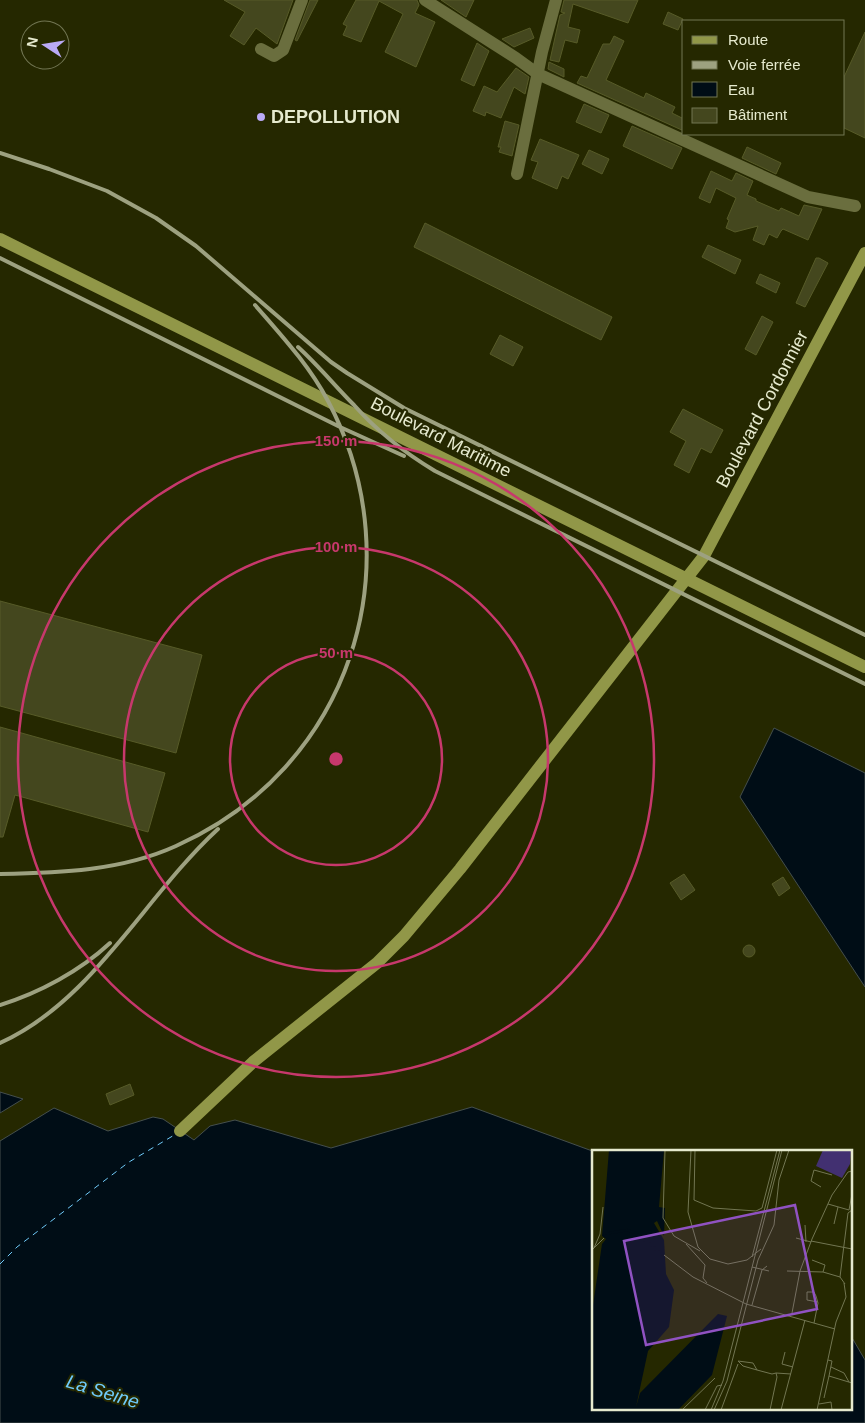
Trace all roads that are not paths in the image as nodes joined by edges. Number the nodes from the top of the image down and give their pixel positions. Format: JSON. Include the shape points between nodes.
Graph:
{"nodes":[{"id":1,"x":302,"y":0,"type":"edge"},
{"id":2,"x":425,"y":0,"type":"edge"},
{"id":3,"x":556,"y":0,"type":"edge"},
{"id":4,"x":261,"y":49,"type":"dead end"},
{"id":5,"x":538,"y":74,"type":"junction"},
{"id":6,"x":518,"y":174,"type":"dead end"},
{"id":7,"x":855,"y":206,"type":"dead end"},
{"id":8,"x":0,"y":239,"type":"edge"},
{"id":9,"x":865,"y":253,"type":"edge"},
{"id":10,"x":686,"y":580,"type":"junction"},
{"id":11,"x":865,"y":667,"type":"edge"},
{"id":12,"x":180,"y":1132,"type":"dead end"}],
"edges":[{"from":1,"to":4,"type":"street","via":[[283,50],[274,56]]},
{"from":2,"to":5,"type":"street"},
{"from":3,"to":5,"type":"street"},
{"from":5,"to":6,"type":"street"},
{"from":5,"to":7,"type":"street","via":[[808,197]]},
{"from":8,"to":10,"type":"street","name":"Boulevard Maritime"},
{"from":9,"to":10,"type":"street","name":"Boulevard Cordonnier","via":[[711,544]]},
{"from":10,"to":11,"type":"street","name":"Boulevard Maritime"},
{"from":10,"to":12,"type":"street","name":"Boulevard Cordonnier","via":[[404,936],[377,963],[253,1062]]}]}
